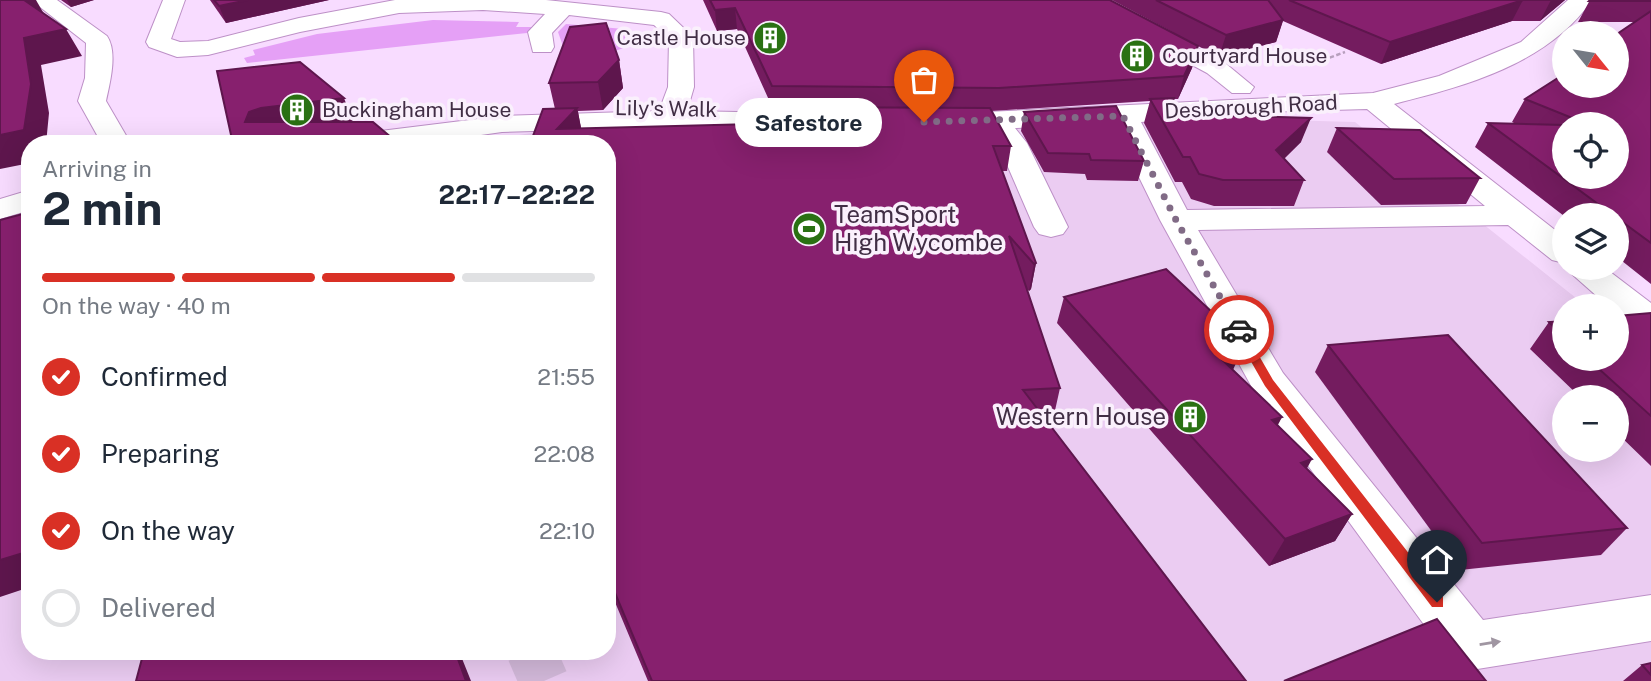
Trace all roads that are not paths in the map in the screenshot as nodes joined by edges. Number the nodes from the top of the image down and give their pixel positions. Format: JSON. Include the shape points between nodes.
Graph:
{"nodes":[{"id":1,"x":42,"y":0,"type":"edge"},
{"id":2,"x":174,"y":0,"type":"edge"},
{"id":3,"x":1581,"y":0,"type":"edge"},
{"id":4,"x":484,"y":2,"type":"edge"},
{"id":5,"x":1081,"y":2,"type":"edge"},
{"id":6,"x":563,"y":8,"type":"junction"},
{"id":7,"x":542,"y":47,"type":"dead end"},
{"id":8,"x":1241,"y":87,"type":"dead end"},
{"id":9,"x":92,"y":101,"type":"junction"},
{"id":10,"x":1373,"y":101,"type":"junction"},
{"id":11,"x":672,"y":112,"type":"junction"},
{"id":12,"x":1123,"y":116,"type":"junction"},
{"id":13,"x":858,"y":122,"type":"edge"},
{"id":14,"x":917,"y":122,"type":"edge"},
{"id":15,"x":996,"y":122,"type":"junction"},
{"id":16,"x":112,"y":135,"type":"edge"},
{"id":17,"x":135,"y":135,"type":"edge"},
{"id":18,"x":389,"y":135,"type":"edge"},
{"id":19,"x":21,"y":203,"type":"edge"},
{"id":20,"x":21,"y":208,"type":"edge"},
{"id":21,"x":0,"y":209,"type":"edge"},
{"id":22,"x":0,"y":214,"type":"edge"},
{"id":23,"x":1515,"y":215,"type":"junction"},
{"id":24,"x":1176,"y":220,"type":"junction"},
{"id":25,"x":1051,"y":227,"type":"dead end"},
{"id":26,"x":1552,"y":244,"type":"edge"},
{"id":27,"x":1598,"y":280,"type":"edge"},
{"id":28,"x":1651,"y":321,"type":"edge"},
{"id":29,"x":1651,"y":618,"type":"edge"}],
"edges":[{"from":1,"to":9,"type":"street","via":[[98,41],[98,78]]},
{"from":2,"to":4,"type":"street","via":[[158,42],[177,50],[208,48],[399,6]]},
{"from":3,"to":10,"type":"street","name":"Desborough Road","via":[[1530,47],[1448,82]]},
{"from":4,"to":6,"type":"street"},
{"from":5,"to":8,"type":"street","via":[[1216,68]]},
{"from":6,"to":7,"type":"street","via":[[540,32]]},
{"from":6,"to":11,"type":"street","via":[[661,19],[681,37],[681,87]]},
{"from":9,"to":16,"type":"street"},
{"from":9,"to":17,"type":"street"},
{"from":10,"to":12,"type":"street","name":"Desborough Road","via":[[1263,104]]},
{"from":10,"to":23,"type":"street"},
{"from":11,"to":13,"type":"street","name":"Lily's Walk"},
{"from":11,"to":18,"type":"street","name":"Lily's Walk"},
{"from":12,"to":15,"type":"street","name":"Desborough Road"},
{"from":12,"to":24,"type":"street"},
{"from":14,"to":15,"type":"street","name":"Desborough Road"},
{"from":15,"to":25,"type":"street","via":[[1012,143]]},
{"from":19,"to":21,"type":"street"},
{"from":20,"to":22,"type":"street"},
{"from":23,"to":24,"type":"street"},
{"from":23,"to":26,"type":"street"},
{"from":24,"to":29,"type":"street","one_way":true,"via":[[1269,383],[1471,646]]},
{"from":27,"to":28,"type":"street"}]}
